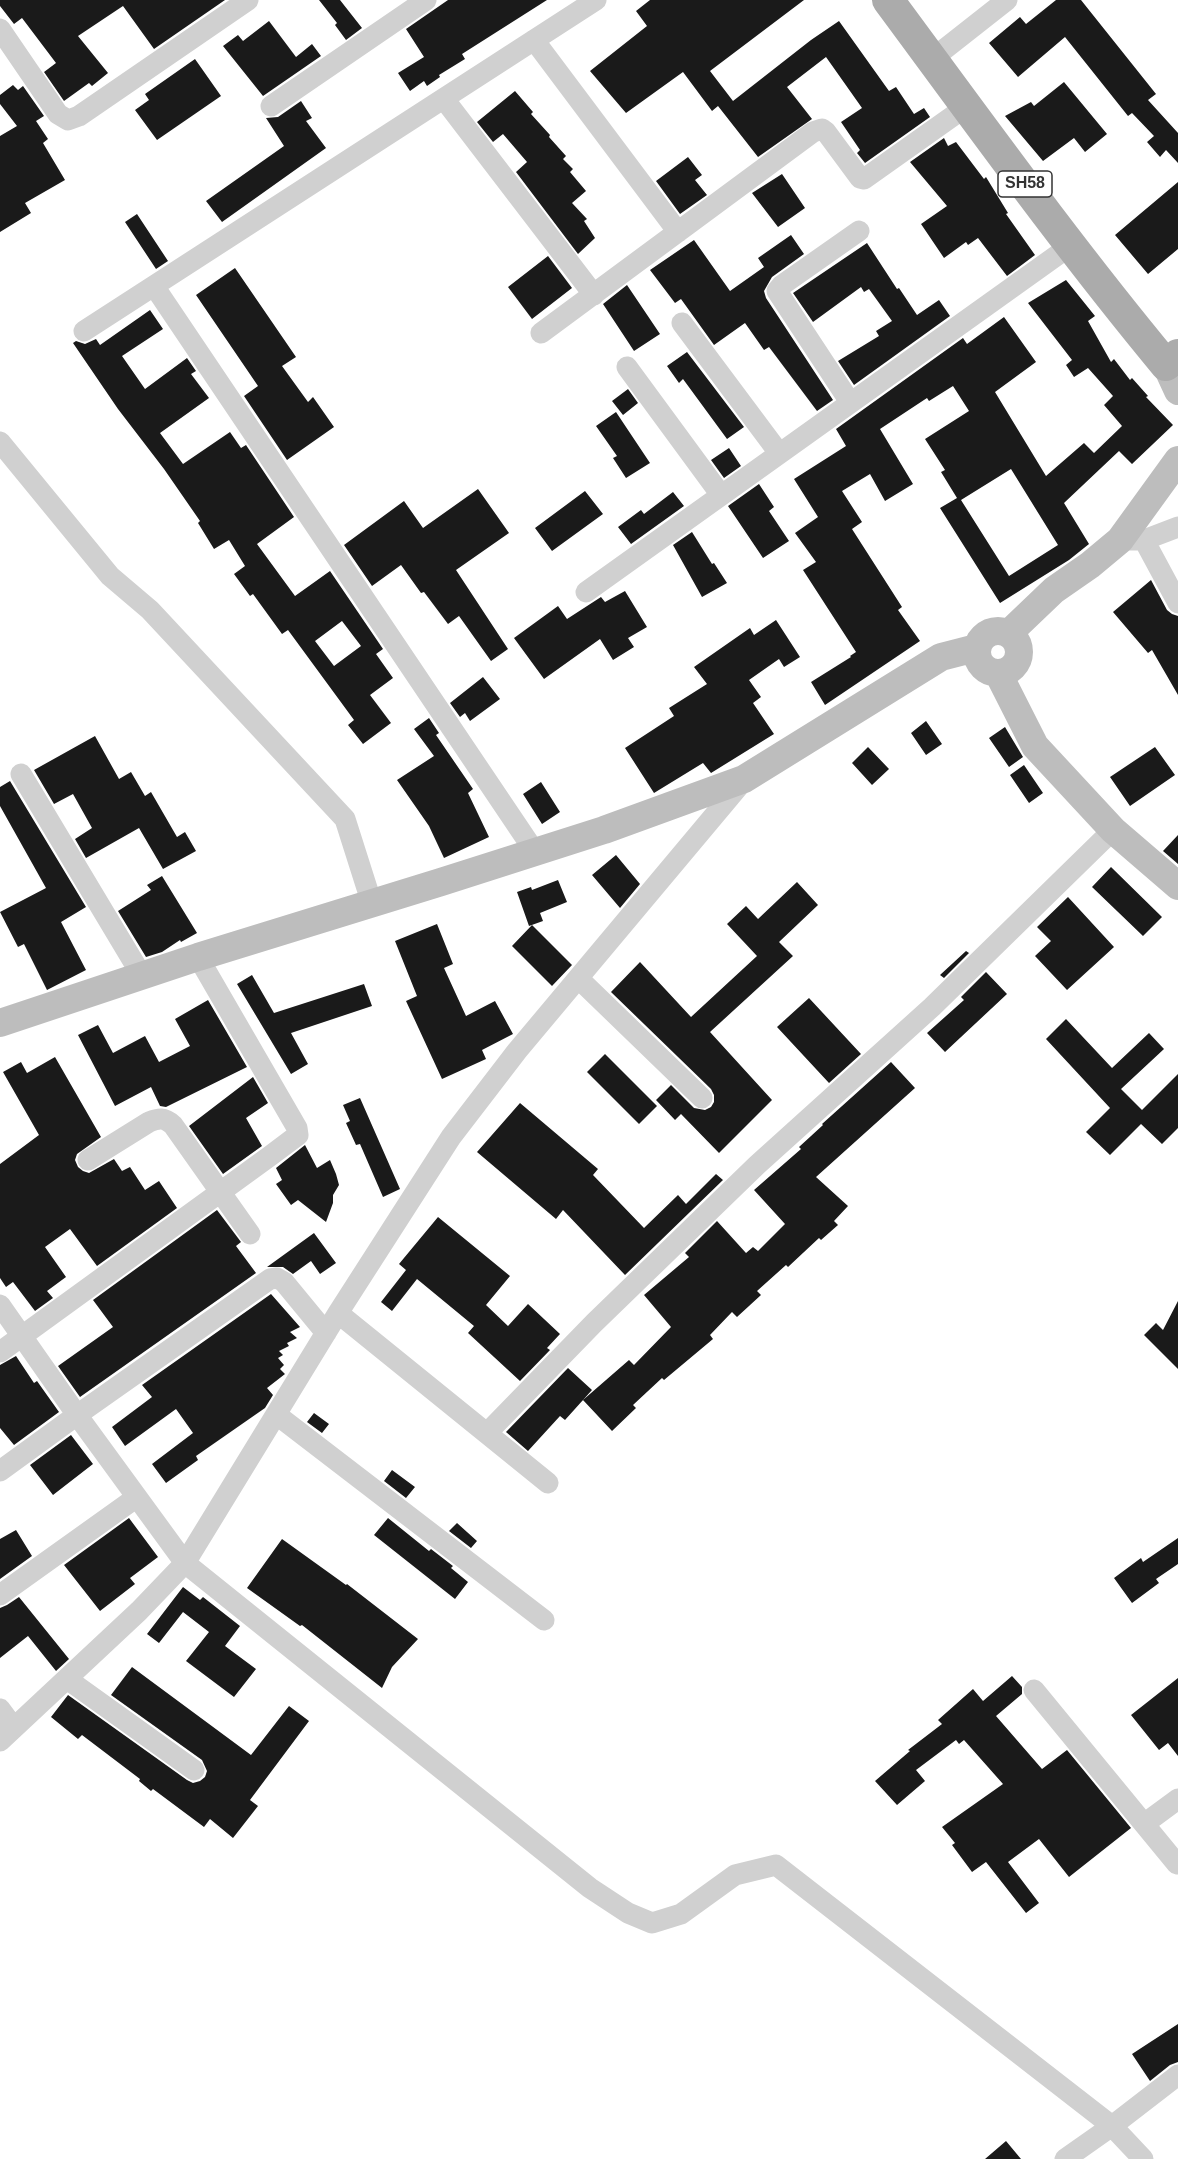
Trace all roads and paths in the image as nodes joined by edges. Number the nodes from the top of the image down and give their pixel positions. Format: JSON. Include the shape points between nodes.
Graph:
{"nodes":[{"id":1,"x":248,"y":0,"type":"edge"},
{"id":2,"x":426,"y":0,"type":"edge"},
{"id":3,"x":596,"y":0,"type":"edge"},
{"id":4,"x":888,"y":0,"type":"edge"},
{"id":5,"x":1007,"y":0,"type":"edge"},
{"id":6,"x":0,"y":29,"type":"edge"},
{"id":7,"x":534,"y":40,"type":"junction"},
{"id":8,"x":932,"y":59,"type":"junction"},
{"id":9,"x":444,"y":99,"type":"junction"},
{"id":10,"x":272,"y":106,"type":"dead end"},
{"id":11,"x":967,"y":106,"type":"junction"},
{"id":12,"x":859,"y":231,"type":"dead end"},
{"id":13,"x":678,"y":232,"type":"junction"},
{"id":14,"x":1070,"y":246,"type":"junction"},
{"id":15,"x":154,"y":286,"type":"junction"},
{"id":16,"x":594,"y":294,"type":"junction"},
{"id":17,"x":682,"y":323,"type":"dead end"},
{"id":18,"x":84,"y":331,"type":"dead end"},
{"id":19,"x":541,"y":333,"type":"dead end"},
{"id":20,"x":627,"y":367,"type":"dead end"},
{"id":21,"x":1174,"y":370,"type":"edge"},
{"id":22,"x":850,"y":402,"type":"junction"},
{"id":23,"x":0,"y":442,"type":"edge"},
{"id":24,"x":779,"y":453,"type":"junction"},
{"id":25,"x":1178,"y":460,"type":"edge"},
{"id":26,"x":721,"y":495,"type":"junction"},
{"id":27,"x":1178,"y":527,"type":"edge"},
{"id":28,"x":1132,"y":540,"type":"junction"},
{"id":29,"x":586,"y":592,"type":"dead end"},
{"id":30,"x":1178,"y":603,"type":"edge"},
{"id":31,"x":1009,"y":633,"type":"junction"},
{"id":32,"x":976,"y":648,"type":"junction"},
{"id":33,"x":998,"y":673,"type":"junction"},
{"id":34,"x":21,"y":774,"type":"dead end"},
{"id":35,"x":744,"y":779,"type":"junction"},
{"id":36,"x":1113,"y":830,"type":"junction"},
{"id":37,"x":534,"y":852,"type":"junction"},
{"id":38,"x":1178,"y":886,"type":"edge"},
{"id":39,"x":372,"y":904,"type":"junction"},
{"id":40,"x":198,"y":957,"type":"junction"},
{"id":41,"x":142,"y":976,"type":"junction"},
{"id":42,"x":578,"y":978,"type":"junction"},
{"id":43,"x":0,"y":1023,"type":"edge"},
{"id":44,"x":702,"y":1098,"type":"dead end"},
{"id":45,"x":88,"y":1160,"type":"dead end"},
{"id":46,"x":220,"y":1192,"type":"junction"},
{"id":47,"x":250,"y":1234,"type":"dead end"},
{"id":48,"x":0,"y":1305,"type":"edge"},
{"id":49,"x":338,"y":1313,"type":"junction"},
{"id":50,"x":327,"y":1332,"type":"junction"},
{"id":51,"x":23,"y":1336,"type":"junction"},
{"id":52,"x":0,"y":1352,"type":"edge"},
{"id":53,"x":77,"y":1415,"type":"junction"},
{"id":54,"x":277,"y":1415,"type":"junction"},
{"id":55,"x":487,"y":1433,"type":"junction"},
{"id":56,"x":0,"y":1471,"type":"edge"},
{"id":57,"x":548,"y":1483,"type":"dead end"},
{"id":58,"x":137,"y":1497,"type":"junction"},
{"id":59,"x":185,"y":1563,"type":"junction"},
{"id":60,"x":0,"y":1595,"type":"edge"},
{"id":61,"x":544,"y":1620,"type":"dead end"},
{"id":62,"x":67,"y":1679,"type":"junction"},
{"id":63,"x":1034,"y":1690,"type":"dead end"},
{"id":64,"x":0,"y":1709,"type":"edge"},
{"id":65,"x":7,"y":1735,"type":"edge"},
{"id":66,"x":194,"y":1770,"type":"dead end"},
{"id":67,"x":1178,"y":1799,"type":"edge"},
{"id":68,"x":1144,"y":1824,"type":"junction"},
{"id":69,"x":1177,"y":1864,"type":"edge"},
{"id":70,"x":1178,"y":2075,"type":"edge"},
{"id":71,"x":1113,"y":2126,"type":"junction"},
{"id":72,"x":1065,"y":2159,"type":"edge"},
{"id":73,"x":1143,"y":2159,"type":"edge"}],
"edges":[{"from":1,"to":6,"type":"street","via":[[68,120],[58,114]]},
{"from":2,"to":10,"type":"street"},
{"from":3,"to":7,"type":"street"},
{"from":4,"to":8,"type":"main road","number":"SH58"},
{"from":5,"to":8,"type":"street"},
{"from":7,"to":9,"type":"street"},
{"from":7,"to":13,"type":"street"},
{"from":8,"to":11,"type":"main road","number":"SH58"},
{"from":9,"to":15,"type":"street"},
{"from":9,"to":16,"type":"street"},
{"from":11,"to":13,"type":"street","via":[[864,179],[826,132],[813,132]]},
{"from":11,"to":14,"type":"main road","number":"SH58"},
{"from":12,"to":22,"type":"street","via":[[777,291]]},
{"from":13,"to":16,"type":"street"},
{"from":14,"to":21,"type":"main road","number":"SH58"},
{"from":14,"to":22,"type":"street"},
{"from":15,"to":18,"type":"street"},
{"from":15,"to":37,"type":"street"},
{"from":16,"to":19,"type":"street"},
{"from":17,"to":24,"type":"street"},
{"from":20,"to":26,"type":"street"},
{"from":22,"to":24,"type":"street"},
{"from":23,"to":39,"type":"street","via":[[110,576],[150,610],[345,819]]},
{"from":24,"to":26,"type":"street"},
{"from":25,"to":28,"type":"main road"},
{"from":26,"to":29,"type":"street"},
{"from":27,"to":28,"type":"street"},
{"from":28,"to":30,"type":"street"},
{"from":28,"to":31,"type":"main road","via":[[1054,590]]},
{"from":31,"to":32,"type":"main road","via":[[988,632]]},
{"from":31,"to":33,"type":"main road","via":[[1018,644],[1018,658],[1010,670]]},
{"from":32,"to":33,"type":"main road","via":[[983,667]]},
{"from":32,"to":35,"type":"main road","via":[[941,657]]},
{"from":33,"to":36,"type":"main road","via":[[1035,746]]},
{"from":34,"to":41,"type":"street"},
{"from":35,"to":37,"type":"main road"},
{"from":35,"to":42,"type":"street"},
{"from":36,"to":38,"type":"main road"},
{"from":36,"to":55,"type":"street","via":[[932,1007],[757,1165]]},
{"from":37,"to":39,"type":"main road"},
{"from":39,"to":40,"type":"main road"},
{"from":40,"to":41,"type":"main road"},
{"from":40,"to":46,"type":"street","via":[[298,1135]]},
{"from":41,"to":43,"type":"main road"},
{"from":42,"to":44,"type":"street"},
{"from":42,"to":49,"type":"street","via":[[452,1137]]},
{"from":45,"to":46,"type":"street","via":[[149,1122],[167,1119]]},
{"from":46,"to":47,"type":"street"},
{"from":46,"to":51,"type":"street"},
{"from":48,"to":51,"type":"street"},
{"from":49,"to":50,"type":"street"},
{"from":49,"to":55,"type":"street"},
{"from":50,"to":53,"type":"street","via":[[284,1282],[270,1279]]},
{"from":50,"to":54,"type":"street"},
{"from":51,"to":52,"type":"street"},
{"from":51,"to":53,"type":"street"},
{"from":53,"to":56,"type":"street"},
{"from":53,"to":58,"type":"street"},
{"from":54,"to":59,"type":"street"},
{"from":54,"to":61,"type":"street"},
{"from":55,"to":57,"type":"street"},
{"from":58,"to":59,"type":"street"},
{"from":58,"to":60,"type":"street"},
{"from":59,"to":62,"type":"street"},
{"from":59,"to":71,"type":"street","via":[[590,1888],[628,1913],[652,1923],[681,1914],[735,1875],[776,1865]]},
{"from":62,"to":65,"type":"street"},
{"from":62,"to":66,"type":"street"},
{"from":63,"to":68,"type":"street"},
{"from":64,"to":65,"type":"street"},
{"from":67,"to":68,"type":"street"},
{"from":68,"to":69,"type":"street"},
{"from":70,"to":71,"type":"street"},
{"from":71,"to":72,"type":"street"},
{"from":71,"to":73,"type":"street"}]}
